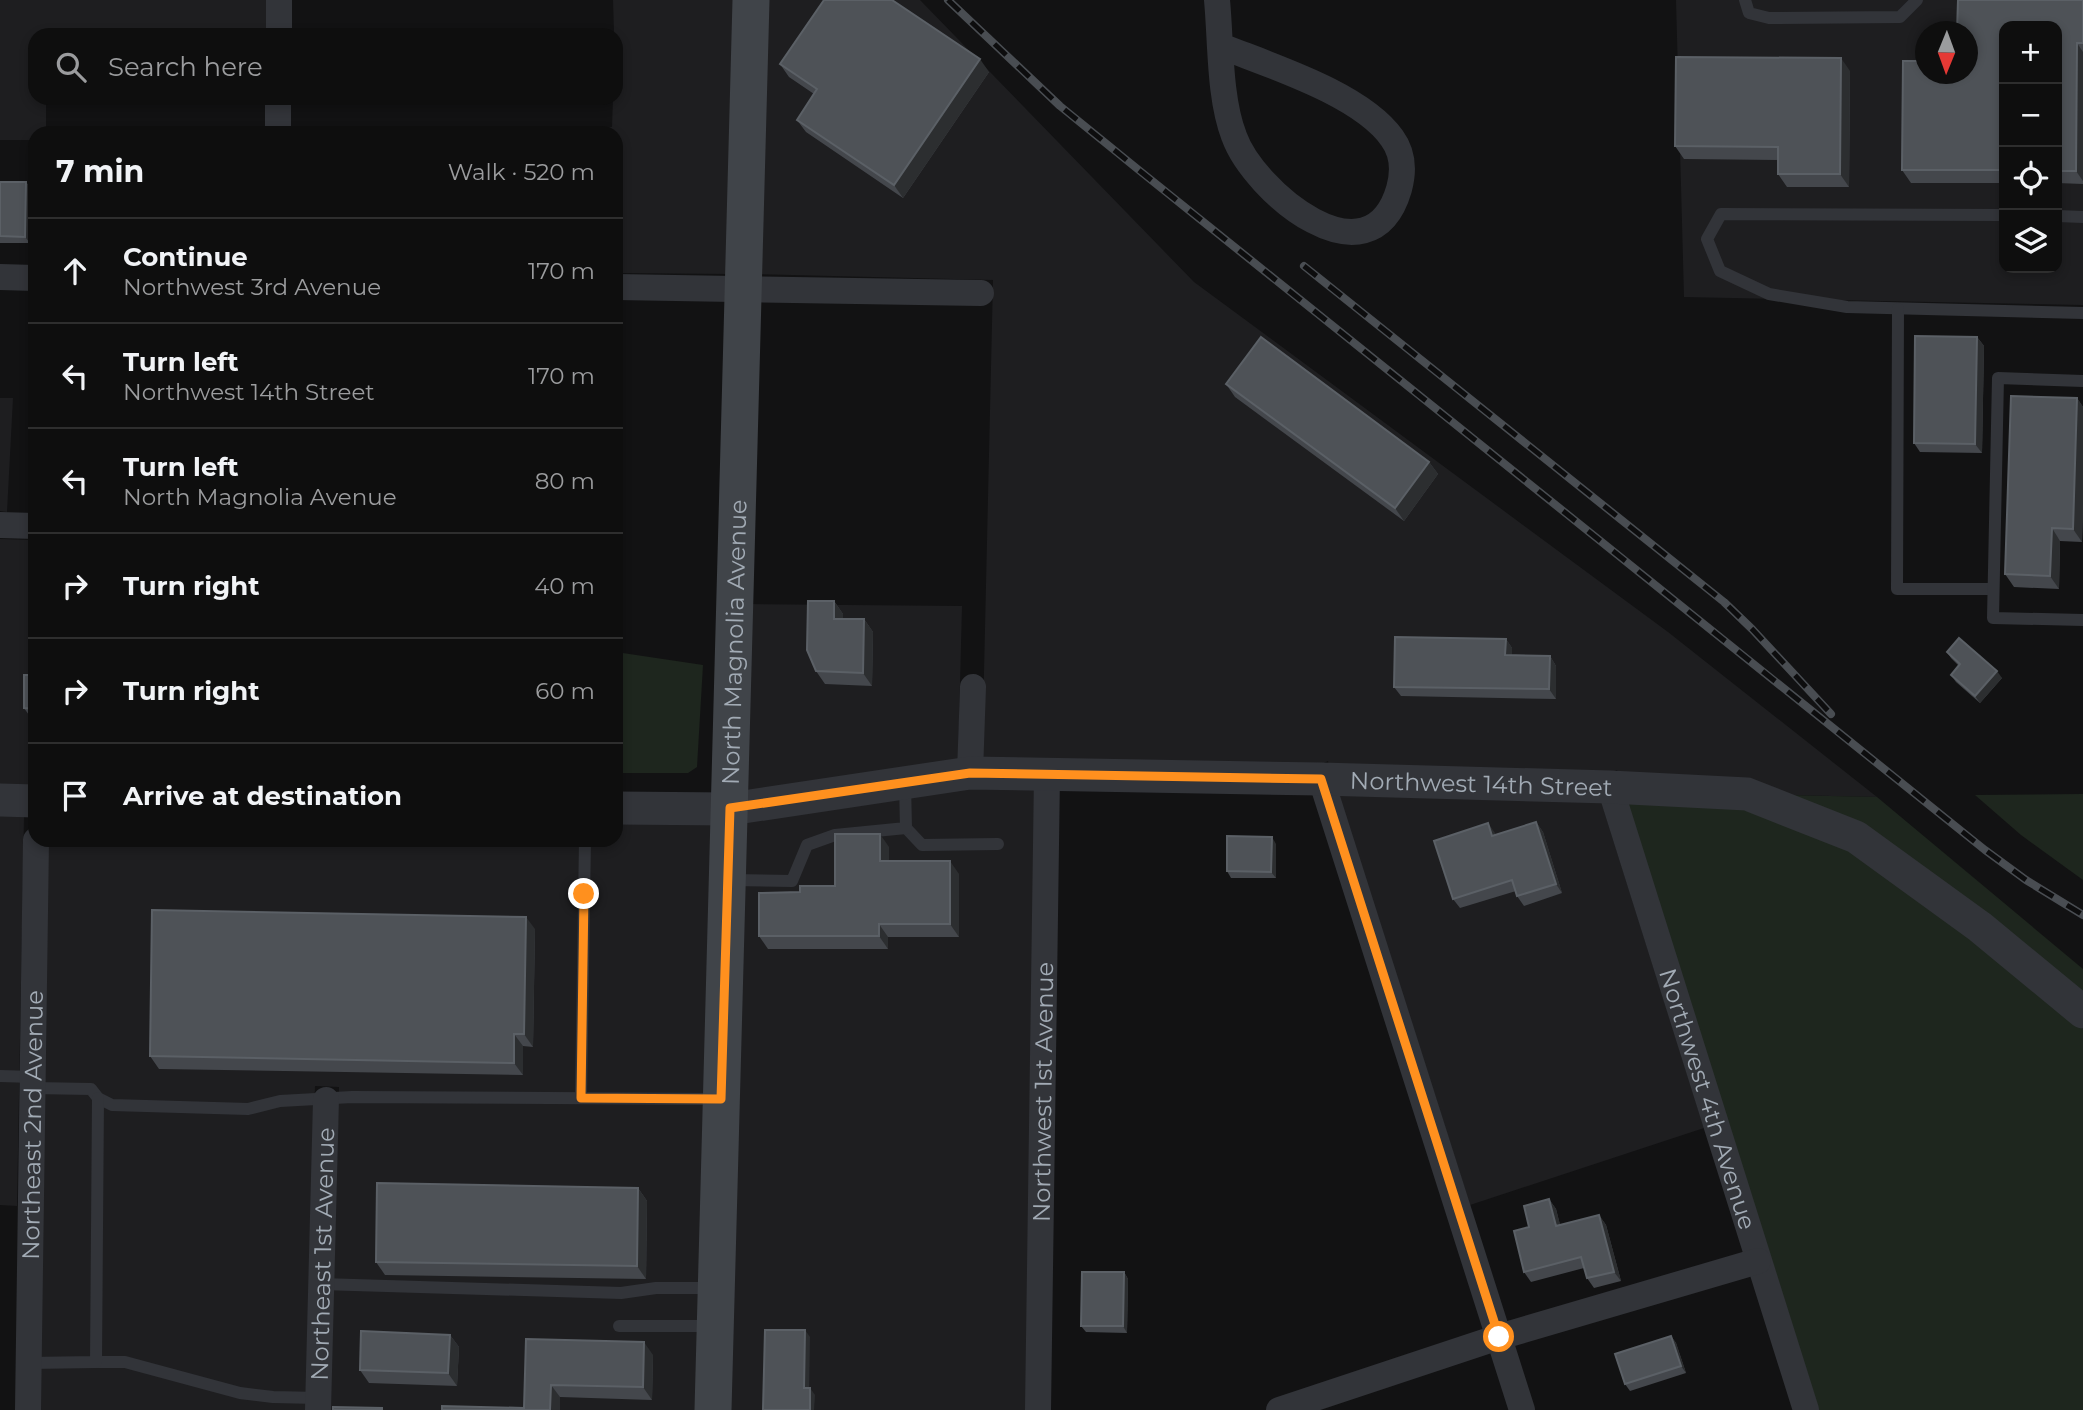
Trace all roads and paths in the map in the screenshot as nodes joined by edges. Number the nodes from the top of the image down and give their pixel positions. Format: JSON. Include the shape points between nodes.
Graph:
{"nodes":[{"id":1,"x":279,"y":0,"type":"edge"},
{"id":2,"x":751,"y":0,"type":"edge"},
{"id":3,"x":1217,"y":0,"type":"edge"},
{"id":4,"x":1745,"y":0,"type":"edge"},
{"id":5,"x":1917,"y":0,"type":"edge"},
{"id":6,"x":279,"y":28,"type":"edge"},
{"id":7,"x":1221,"y":46,"type":"junction"},
{"id":8,"x":278,"y":105,"type":"edge"},
{"id":9,"x":278,"y":126,"type":"edge"},
{"id":10,"x":1999,"y":215,"type":"edge"},
{"id":11,"x":2062,"y":216,"type":"edge"},
{"id":12,"x":2083,"y":217,"type":"edge"},
{"id":13,"x":0,"y":277,"type":"edge"},
{"id":14,"x":28,"y":278,"type":"edge"},
{"id":15,"x":623,"y":287,"type":"edge"},
{"id":16,"x":744,"y":288,"type":"junction"},
{"id":17,"x":981,"y":293,"type":"dead end"},
{"id":18,"x":1898,"y":309,"type":"junction"},
{"id":19,"x":2083,"y":313,"type":"edge"},
{"id":20,"x":2083,"y":382,"type":"edge"},
{"id":21,"x":0,"y":525,"type":"edge"},
{"id":22,"x":28,"y":526,"type":"edge"},
{"id":23,"x":1993,"y":589,"type":"junction"},
{"id":24,"x":2083,"y":620,"type":"edge"},
{"id":25,"x":972,"y":687,"type":"dead end"},
{"id":26,"x":970,"y":773,"type":"junction"},
{"id":27,"x":1047,"y":774,"type":"junction"},
{"id":28,"x":1321,"y":779,"type":"junction"},
{"id":29,"x":905,"y":782,"type":"junction"},
{"id":30,"x":1610,"y":787,"type":"junction"},
{"id":31,"x":0,"y":800,"type":"edge"},
{"id":32,"x":28,"y":802,"type":"edge"},
{"id":33,"x":623,"y":808,"type":"edge"},
{"id":34,"x":730,"y":808,"type":"junction"},
{"id":35,"x":906,"y":828,"type":"junction"},
{"id":36,"x":998,"y":844,"type":"dead end"},
{"id":37,"x":36,"y":847,"type":"edge"},
{"id":38,"x":585,"y":847,"type":"edge"},
{"id":39,"x":727,"y":880,"type":"junction"},
{"id":40,"x":2083,"y":1012,"type":"edge"},
{"id":41,"x":0,"y":1076,"type":"edge"},
{"id":42,"x":33,"y":1082,"type":"junction"},
{"id":43,"x":98,"y":1098,"type":"junction"},
{"id":44,"x":581,"y":1098,"type":"junction"},
{"id":45,"x":721,"y":1099,"type":"junction"},
{"id":46,"x":326,"y":1100,"type":"junction"},
{"id":47,"x":1758,"y":1261,"type":"junction"},
{"id":48,"x":321,"y":1284,"type":"junction"},
{"id":49,"x":716,"y":1288,"type":"junction"},
{"id":50,"x":619,"y":1326,"type":"dead end"},
{"id":51,"x":715,"y":1326,"type":"junction"},
{"id":52,"x":1499,"y":1337,"type":"junction"},
{"id":53,"x":96,"y":1362,"type":"junction"},
{"id":54,"x":29,"y":1363,"type":"junction"},
{"id":55,"x":318,"y":1404,"type":"edge"},
{"id":56,"x":28,"y":1410,"type":"edge"},
{"id":57,"x":713,"y":1410,"type":"edge"},
{"id":58,"x":1038,"y":1410,"type":"edge"},
{"id":59,"x":1279,"y":1410,"type":"edge"},
{"id":60,"x":1522,"y":1410,"type":"edge"},
{"id":61,"x":1806,"y":1410,"type":"edge"}],
"edges":[{"from":1,"to":6,"type":"street"},
{"from":2,"to":16,"type":"main road","name":"North Magnolia Avenue"},
{"from":3,"to":7,"type":"street"},
{"from":4,"to":5,"type":"lane","via":[[1749,13],[1769,18],[1900,17]]},
{"from":7,"to":7,"type":"street","via":[[1233,136],[1261,180],[1306,218],[1332,229],[1368,228],[1385,216],[1397,196],[1402,171],[1398,148],[1383,128],[1325,89]]},
{"from":8,"to":9,"type":"street"},
{"from":10,"to":18,"type":"lane","via":[[1721,214],[1707,239],[1720,271],[1769,294],[1847,307]]},
{"from":11,"to":12,"type":"lane"},
{"from":13,"to":14,"type":"street"},
{"from":15,"to":16,"type":"street"},
{"from":16,"to":17,"type":"street"},
{"from":16,"to":34,"type":"main road","name":"North Magnolia Avenue"},
{"from":18,"to":19,"type":"lane"},
{"from":18,"to":23,"type":"lane","via":[[1897,589]]},
{"from":20,"to":23,"type":"lane","via":[[1998,378]]},
{"from":21,"to":22,"type":"street"},
{"from":23,"to":24,"type":"lane","via":[[1993,618]]},
{"from":25,"to":26,"type":"street"},
{"from":26,"to":27,"type":"street","name":"Northwest 14th Street"},
{"from":26,"to":29,"type":"street","name":"Northwest 14th Street"},
{"from":27,"to":28,"type":"street","name":"Northwest 14th Street"},
{"from":27,"to":58,"type":"street","name":"Northwest 1st Avenue"},
{"from":28,"to":30,"type":"street","name":"Northwest 14th Street"},
{"from":28,"to":52,"type":"street"},
{"from":29,"to":34,"type":"street","name":"Northwest 14th Street"},
{"from":29,"to":35,"type":"lane"},
{"from":30,"to":40,"type":"street","name":"Northwest 14th Street","via":[[1747,794],[1856,837],[1980,927]]},
{"from":30,"to":47,"type":"street","name":"Northwest 4th Avenue"},
{"from":31,"to":32,"type":"street"},
{"from":33,"to":34,"type":"street","name":"Northwest 14th Street"},
{"from":34,"to":39,"type":"main road","name":"North Magnolia Avenue"},
{"from":35,"to":36,"type":"lane","via":[[922,845]]},
{"from":35,"to":39,"type":"lane","via":[[835,835],[807,845],[792,881]]},
{"from":37,"to":42,"type":"street","name":"Northeast 2nd Avenue"},
{"from":38,"to":44,"type":"lane"},
{"from":39,"to":45,"type":"main road","name":"North Magnolia Avenue"},
{"from":41,"to":42,"type":"lane"},
{"from":42,"to":43,"type":"lane","via":[[91,1088]]},
{"from":42,"to":54,"type":"street","name":"Northeast 2nd Avenue"},
{"from":43,"to":46,"type":"lane","via":[[112,1105],[221,1109]]},
{"from":43,"to":53,"type":"lane"},
{"from":44,"to":45,"type":"lane"},
{"from":44,"to":46,"type":"lane"},
{"from":45,"to":49,"type":"main road","name":"North Magnolia Avenue"},
{"from":46,"to":48,"type":"street","name":"Northeast 1st Avenue"},
{"from":47,"to":52,"type":"street"},
{"from":47,"to":61,"type":"street","name":"Northwest 4th Avenue"},
{"from":48,"to":49,"type":"lane","via":[[621,1293]]},
{"from":48,"to":55,"type":"street","name":"Northeast 1st Avenue"},
{"from":49,"to":51,"type":"main road","name":"North Magnolia Avenue"},
{"from":50,"to":51,"type":"lane"},
{"from":51,"to":57,"type":"main road","name":"North Magnolia Avenue"},
{"from":52,"to":59,"type":"street"},
{"from":52,"to":60,"type":"street"},
{"from":53,"to":54,"type":"lane"},
{"from":53,"to":55,"type":"lane","via":[[125,1362],[240,1393]]},
{"from":54,"to":56,"type":"street","name":"Northeast 2nd Avenue"}]}
